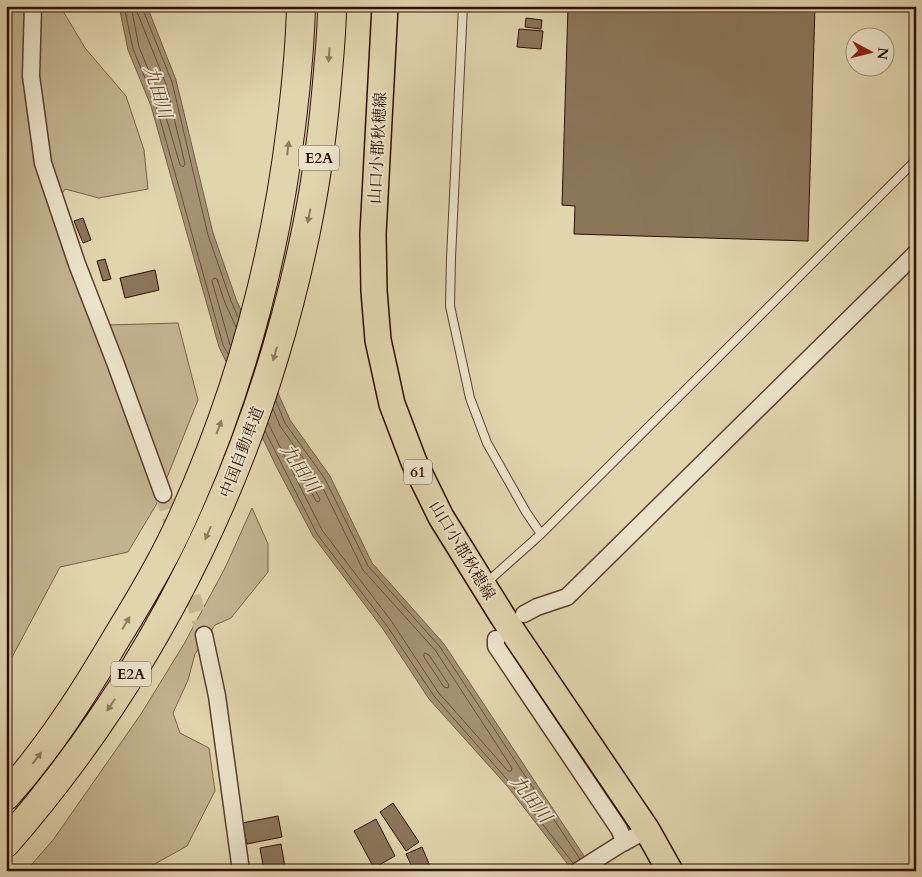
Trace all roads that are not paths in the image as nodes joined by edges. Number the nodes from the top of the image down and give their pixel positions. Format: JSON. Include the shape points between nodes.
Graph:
{"nodes":[{"id":1,"x":33,"y":6,"type":"edge"},
{"id":2,"x":300,"y":6,"type":"edge"},
{"id":3,"x":332,"y":6,"type":"edge"},
{"id":4,"x":385,"y":6,"type":"edge"},
{"id":5,"x":463,"y":6,"type":"edge"},
{"id":6,"x":916,"y":160,"type":"edge"},
{"id":7,"x":916,"y":253,"type":"edge"},
{"id":8,"x":163,"y":494,"type":"tunnel mouth"},
{"id":9,"x":541,"y":534,"type":"junction"},
{"id":10,"x":484,"y":585,"type":"junction"},
{"id":11,"x":524,"y":614,"type":"dead end"},
{"id":12,"x":204,"y":635,"type":"tunnel mouth"},
{"id":13,"x":496,"y":639,"type":"dead end"},
{"id":14,"x":6,"y":796,"type":"edge"},
{"id":15,"x":647,"y":830,"type":"junction"},
{"id":16,"x":6,"y":843,"type":"edge"},
{"id":17,"x":622,"y":844,"type":"junction"},
{"id":18,"x":241,"y":871,"type":"edge"},
{"id":19,"x":578,"y":871,"type":"edge"},
{"id":20,"x":670,"y":871,"type":"edge"}],
"edges":[{"from":1,"to":8,"type":"street","via":[[31,76],[43,163],[76,264]]},
{"from":14,"to":2,"type":"highway","name":"中国自動車道","number":"E2A","one_way":true,"via":[[55,735],[141,597],[176,533],[218,432],[256,313],[276,224],[295,94]]},
{"from":3,"to":16,"type":"highway","name":"中国自動車道","number":"E2A","one_way":true,"via":[[325,115],[302,249],[255,418],[228,489],[165,617],[122,688],[79,753]]},
{"from":4,"to":10,"type":"main road","name":"山口小郡秋穂線","number":"61","via":[[373,234],[378,340],[392,404],[414,462],[441,517]]},
{"from":5,"to":9,"type":"lane","via":[[450,306],[470,398],[487,443]]},
{"from":6,"to":9,"type":"lane"},
{"from":7,"to":11,"type":"street","via":[[567,597]]},
{"from":9,"to":10,"type":"lane"},
{"from":10,"to":15,"type":"main road","name":"山口小郡秋穂線","number":"61"},
{"from":12,"to":18,"type":"street","via":[[217,696]]},
{"from":13,"to":17,"type":"street","via":[[496,646],[619,829]]},
{"from":15,"to":17,"type":"street"},
{"from":15,"to":20,"type":"main road","name":"山口小郡秋穂線","number":"61"},
{"from":17,"to":19,"type":"street"}]}
